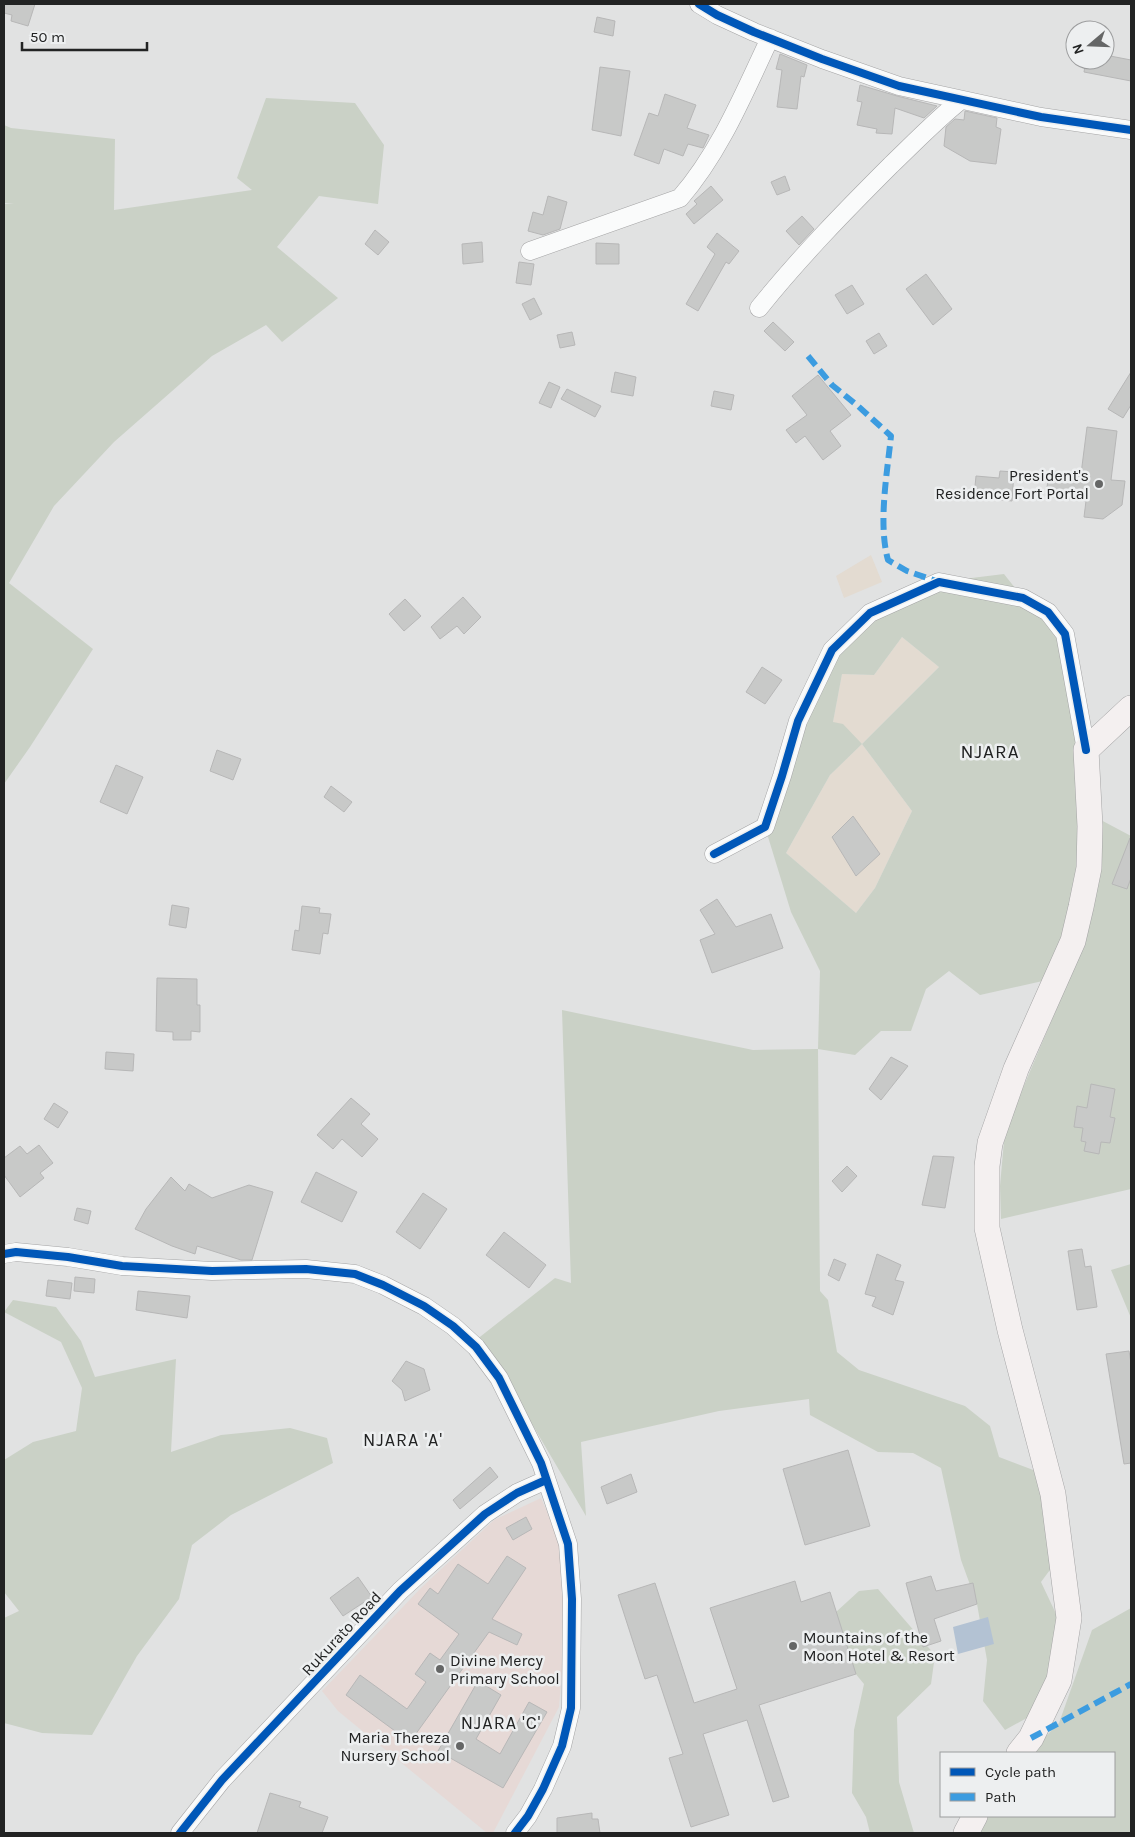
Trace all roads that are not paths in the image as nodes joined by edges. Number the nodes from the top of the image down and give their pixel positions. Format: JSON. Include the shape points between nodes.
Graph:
{"nodes":[{"id":1,"x":699,"y":4,"type":"edge"},
{"id":2,"x":770,"y":38,"type":"junction"},
{"id":3,"x":961,"y":100,"type":"junction"},
{"id":4,"x":1131,"y":130,"type":"edge"},
{"id":5,"x":530,"y":251,"type":"dead end"},
{"id":6,"x":759,"y":308,"type":"dead end"},
{"id":7,"x":1131,"y":708,"type":"edge"},
{"id":8,"x":1086,"y":750,"type":"junction"},
{"id":9,"x":714,"y":854,"type":"dead end"},
{"id":10,"x":4,"y":1254,"type":"edge"},
{"id":11,"x":546,"y":1480,"type":"junction"},
{"id":12,"x":1020,"y":1752,"type":"edge"},
{"id":13,"x":974,"y":1817,"type":"edge"},
{"id":14,"x":180,"y":1833,"type":"edge"},
{"id":15,"x":515,"y":1833,"type":"edge"},
{"id":16,"x":966,"y":1833,"type":"edge"}],
"edges":[{"from":1,"to":2,"type":"street"},
{"from":2,"to":3,"type":"street","via":[[899,86]]},
{"from":2,"to":5,"type":"street","via":[[713,152],[680,198]]},
{"from":3,"to":4,"type":"street","via":[[1041,117]]},
{"from":3,"to":6,"type":"street","via":[[854,201]]},
{"from":7,"to":8,"type":"main road"},
{"from":8,"to":9,"type":"street","via":[[1065,634],[1048,612],[1023,598],[939,582],[870,613],[832,650],[798,721],[765,827]]},
{"from":8,"to":12,"type":"main road","via":[[1089,868],[1073,941],[1016,1069],[990,1143],[987,1166],[987,1228],[1053,1494],[1069,1618],[1059,1680],[1031,1738]]},
{"from":10,"to":11,"type":"street","via":[[68,1256],[122,1266],[212,1271],[306,1269],[355,1274],[383,1284],[424,1306],[476,1347],[499,1378],[541,1463]]},
{"from":11,"to":14,"type":"street","name":"Rukurato Road","via":[[517,1493],[486,1514],[400,1591],[222,1780]]},
{"from":11,"to":15,"type":"street","via":[[568,1544],[572,1599],[571,1708],[562,1746],[543,1789]]},
{"from":13,"to":16,"type":"main road"}]}
